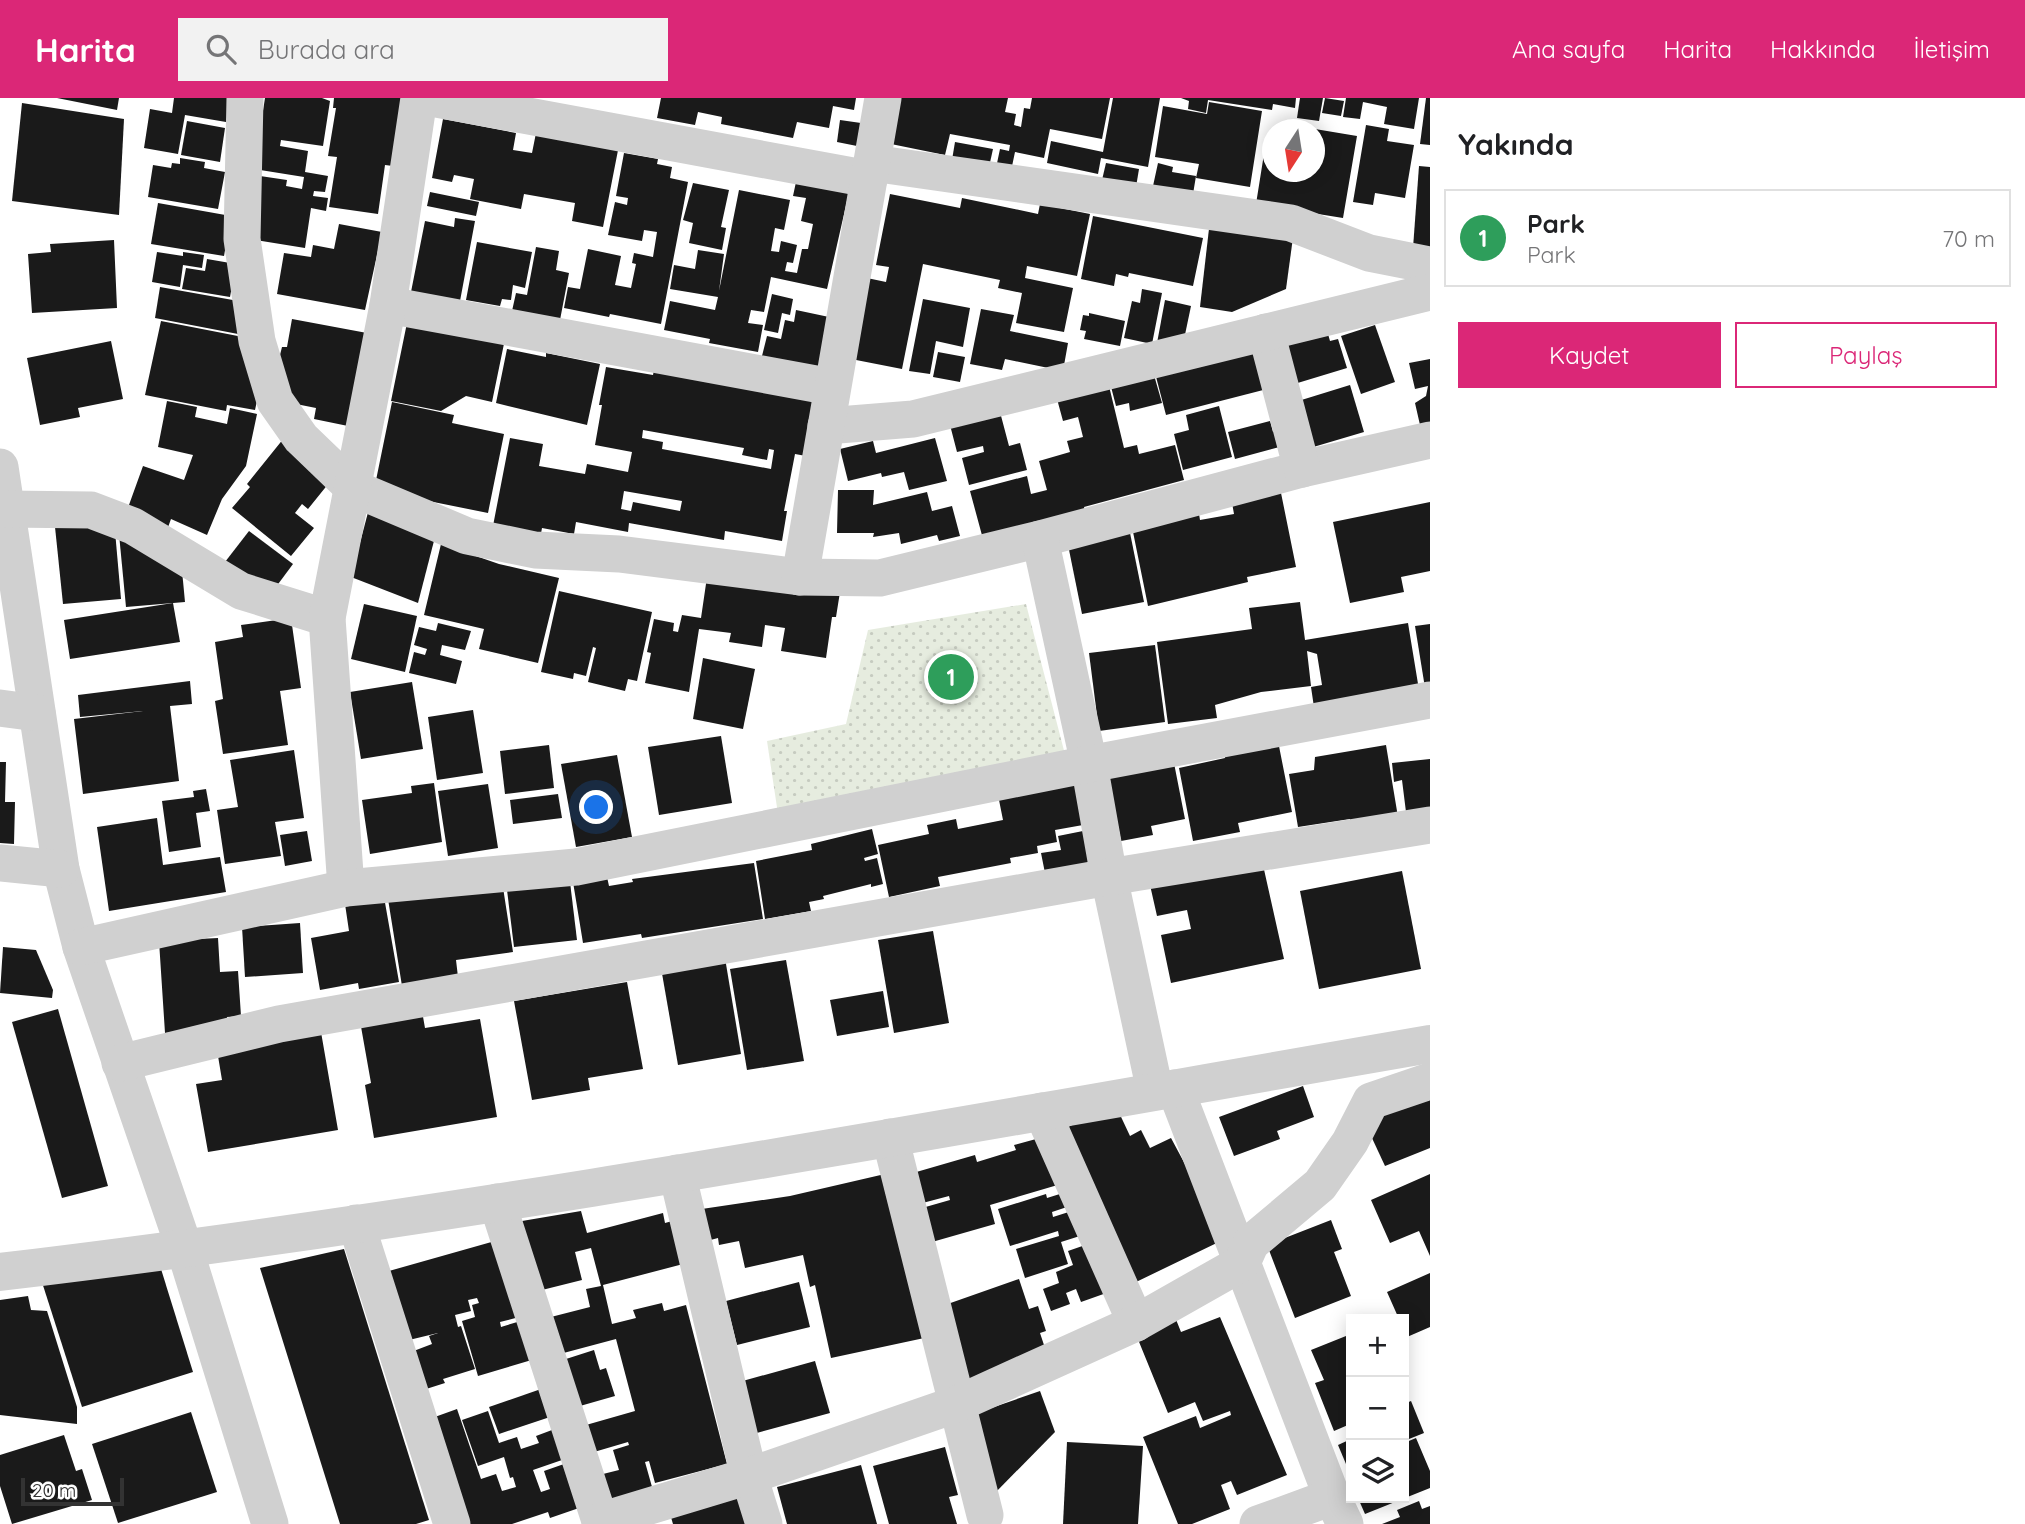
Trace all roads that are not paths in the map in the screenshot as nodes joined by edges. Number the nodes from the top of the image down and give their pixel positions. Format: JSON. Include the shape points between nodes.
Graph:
{"nodes":[{"id":1,"x":245,"y":98,"type":"edge"},
{"id":2,"x":419,"y":98,"type":"edge"},
{"id":3,"x":431,"y":98,"type":"edge"},
{"id":4,"x":883,"y":98,"type":"edge"},
{"id":5,"x":871,"y":171,"type":"junction"},
{"id":6,"x":1430,"y":265,"type":"edge"},
{"id":7,"x":1430,"y":292,"type":"edge"},
{"id":8,"x":388,"y":305,"type":"junction"},
{"id":9,"x":1266,"y":332,"type":"junction"},
{"id":10,"x":832,"y":387,"type":"junction"},
{"id":11,"x":826,"y":426,"type":"junction"},
{"id":12,"x":1430,"y":440,"type":"edge"},
{"id":13,"x":0,"y":467,"type":"edge"},
{"id":14,"x":1302,"y":469,"type":"junction"},
{"id":15,"x":353,"y":488,"type":"junction"},
{"id":16,"x":6,"y":509,"type":"junction"},
{"id":17,"x":1040,"y":539,"type":"junction"},
{"id":18,"x":6,"y":553,"type":"edge"},
{"id":19,"x":800,"y":577,"type":"junction"},
{"id":20,"x":327,"y":618,"type":"junction"},
{"id":21,"x":1430,"y":699,"type":"edge"},
{"id":22,"x":0,"y":708,"type":"edge"},
{"id":23,"x":37,"y":713,"type":"junction"},
{"id":24,"x":1090,"y":764,"type":"junction"},
{"id":25,"x":1430,"y":825,"type":"edge"},
{"id":26,"x":0,"y":863,"type":"edge"},
{"id":27,"x":61,"y":869,"type":"junction"},
{"id":28,"x":1109,"y":877,"type":"junction"},
{"id":29,"x":346,"y":888,"type":"junction"},
{"id":30,"x":81,"y":947,"type":"junction"},
{"id":31,"x":1430,"y":1044,"type":"edge"},
{"id":32,"x":120,"y":1063,"type":"junction"},
{"id":33,"x":1430,"y":1081,"type":"edge"},
{"id":34,"x":1165,"y":1089,"type":"junction"},
{"id":35,"x":1042,"y":1111,"type":"junction"},
{"id":36,"x":890,"y":1137,"type":"junction"},
{"id":37,"x":677,"y":1173,"type":"junction"},
{"id":38,"x":497,"y":1202,"type":"junction"},
{"id":39,"x":356,"y":1223,"type":"junction"},
{"id":40,"x":185,"y":1250,"type":"junction"},
{"id":41,"x":1242,"y":1263,"type":"junction"},
{"id":42,"x":0,"y":1272,"type":"edge"},
{"id":43,"x":1136,"y":1323,"type":"junction"},
{"id":44,"x":957,"y":1404,"type":"junction"},
{"id":45,"x":749,"y":1476,"type":"junction"},
{"id":46,"x":1338,"y":1511,"type":"edge"},
{"id":47,"x":985,"y":1516,"type":"dead end"},
{"id":48,"x":600,"y":1523,"type":"edge"},
{"id":49,"x":270,"y":1524,"type":"edge"},
{"id":50,"x":452,"y":1524,"type":"edge"},
{"id":51,"x":764,"y":1524,"type":"edge"},
{"id":52,"x":1258,"y":1524,"type":"edge"}],
"edges":[{"from":1,"to":15,"type":"street","via":[[242,239],[257,341],[275,401],[301,438]]},
{"from":2,"to":8,"type":"street"},
{"from":3,"to":5,"type":"street"},
{"from":4,"to":5,"type":"street"},
{"from":5,"to":6,"type":"street","via":[[1291,223],[1368,253]]},
{"from":5,"to":10,"type":"street"},
{"from":7,"to":9,"type":"street"},
{"from":8,"to":10,"type":"street"},
{"from":8,"to":15,"type":"street"},
{"from":9,"to":11,"type":"street","via":[[913,418]]},
{"from":9,"to":14,"type":"street"},
{"from":10,"to":11,"type":"street"},
{"from":11,"to":19,"type":"street"},
{"from":12,"to":14,"type":"street"},
{"from":13,"to":16,"type":"street"},
{"from":14,"to":17,"type":"street"},
{"from":15,"to":19,"type":"street","via":[[467,536],[535,550],[619,554]]},
{"from":15,"to":20,"type":"street"},
{"from":16,"to":18,"type":"street"},
{"from":16,"to":20,"type":"street","via":[[91,510],[133,526],[241,591]]},
{"from":17,"to":19,"type":"street","via":[[880,578]]},
{"from":17,"to":24,"type":"street"},
{"from":18,"to":23,"type":"street"},
{"from":20,"to":29,"type":"street"},
{"from":21,"to":24,"type":"street"},
{"from":22,"to":23,"type":"street"},
{"from":23,"to":27,"type":"street"},
{"from":24,"to":28,"type":"street"},
{"from":24,"to":29,"type":"street","via":[[576,867]]},
{"from":25,"to":28,"type":"street"},
{"from":26,"to":27,"type":"street"},
{"from":27,"to":30,"type":"street"},
{"from":28,"to":32,"type":"street","via":[[279,1024]]},
{"from":28,"to":34,"type":"street"},
{"from":29,"to":30,"type":"street"},
{"from":30,"to":32,"type":"street"},
{"from":31,"to":34,"type":"street"},
{"from":32,"to":40,"type":"street"},
{"from":33,"to":41,"type":"street","via":[[1371,1101],[1320,1185],[1251,1243]]},
{"from":34,"to":35,"type":"street"},
{"from":34,"to":41,"type":"street"},
{"from":35,"to":36,"type":"street"},
{"from":35,"to":43,"type":"street"},
{"from":36,"to":37,"type":"street"},
{"from":36,"to":44,"type":"street"},
{"from":37,"to":38,"type":"street"},
{"from":37,"to":45,"type":"street"},
{"from":38,"to":39,"type":"street"},
{"from":38,"to":48,"type":"street"},
{"from":39,"to":40,"type":"street"},
{"from":39,"to":50,"type":"street"},
{"from":40,"to":42,"type":"street"},
{"from":40,"to":49,"type":"street"},
{"from":41,"to":43,"type":"street"},
{"from":41,"to":46,"type":"street"},
{"from":43,"to":44,"type":"street"},
{"from":44,"to":45,"type":"street"},
{"from":44,"to":47,"type":"street"},
{"from":45,"to":48,"type":"street"},
{"from":45,"to":51,"type":"street"},
{"from":46,"to":52,"type":"street"}]}
